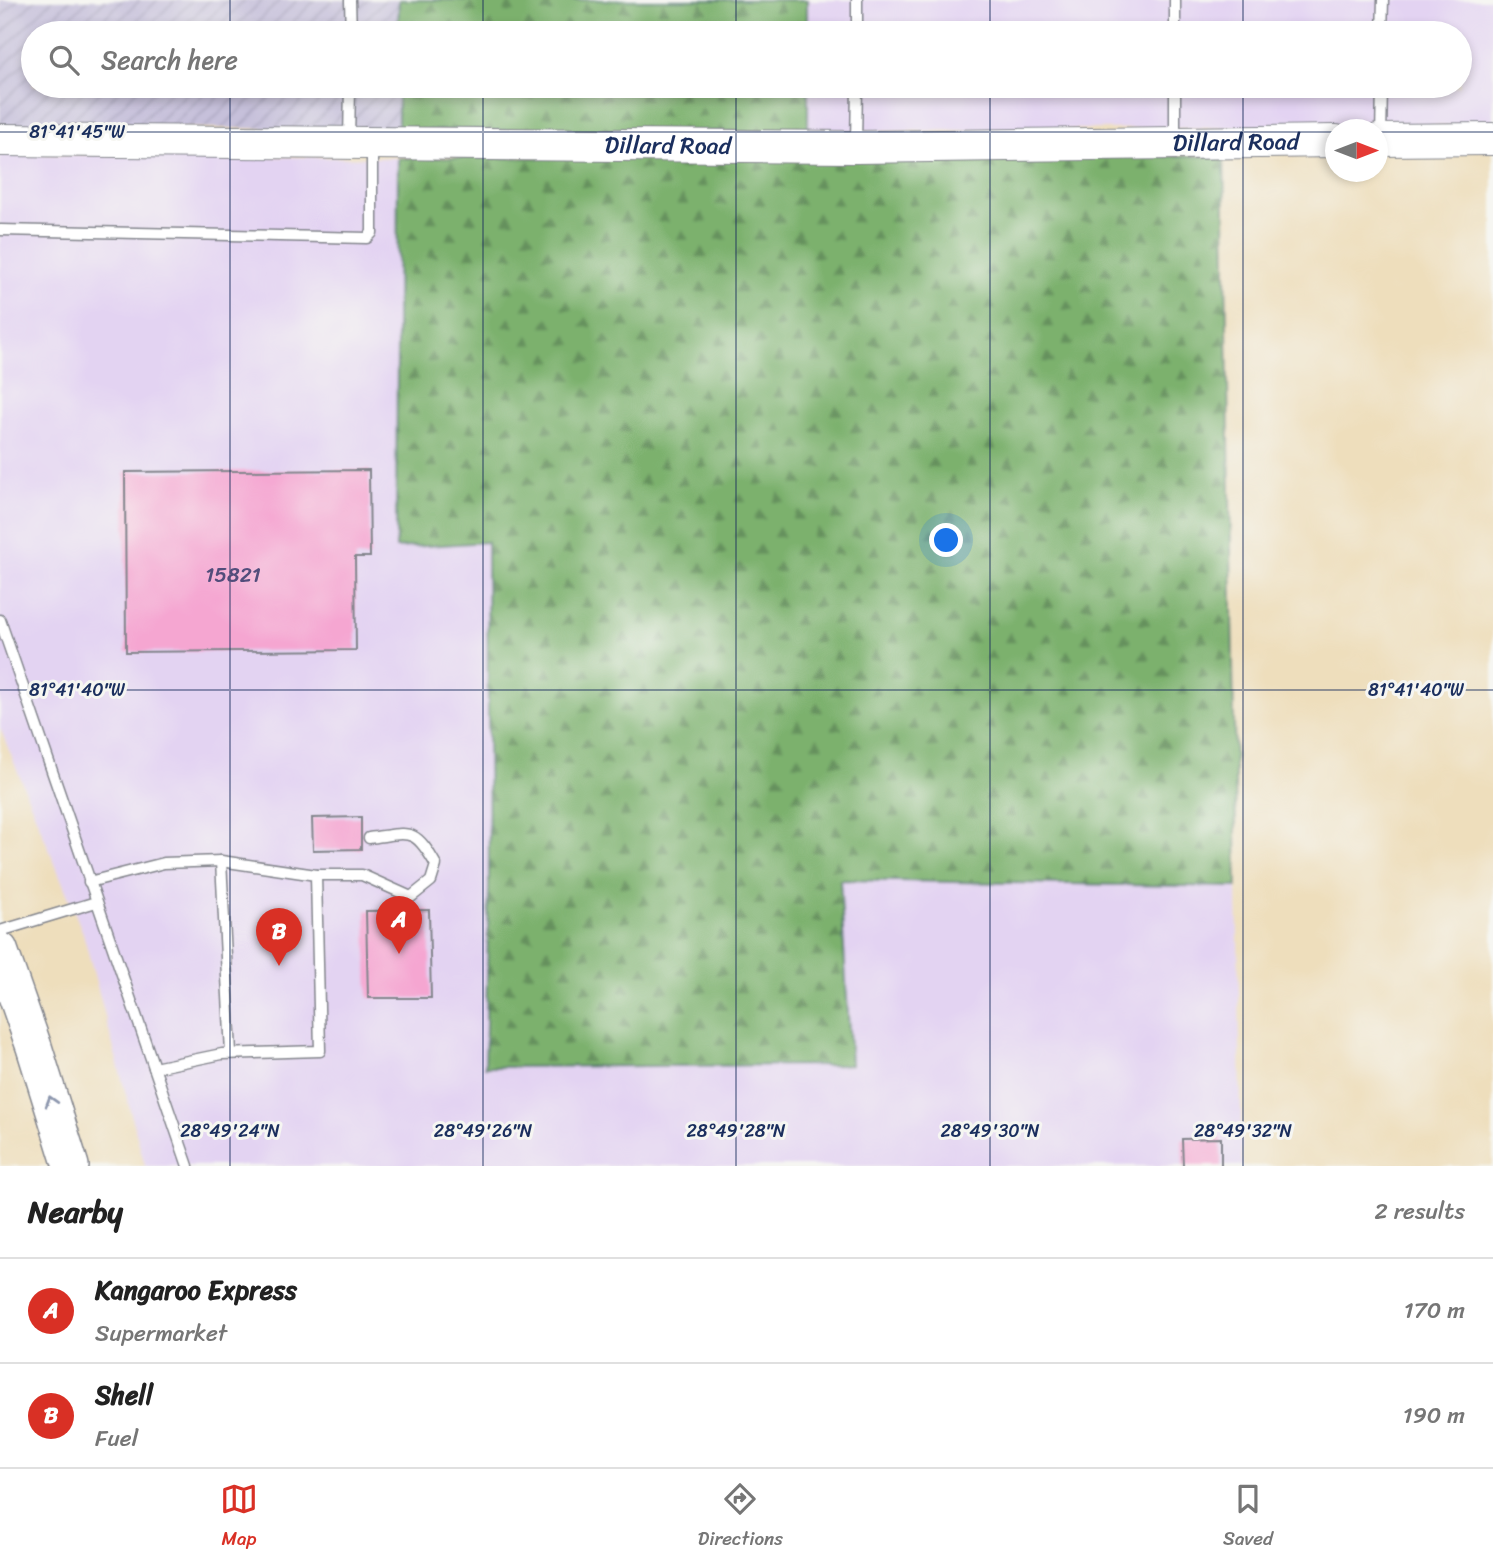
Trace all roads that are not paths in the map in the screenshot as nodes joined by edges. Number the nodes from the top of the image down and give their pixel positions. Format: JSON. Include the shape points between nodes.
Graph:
{"nodes":[{"id":1,"x":350,"y":0,"type":"edge"},
{"id":2,"x":857,"y":0,"type":"edge"},
{"id":3,"x":1175,"y":0,"type":"edge"},
{"id":4,"x":1383,"y":0,"type":"edge"},
{"id":5,"x":351,"y":21,"type":"edge"},
{"id":6,"x":857,"y":21,"type":"edge"},
{"id":7,"x":1175,"y":21,"type":"edge"},
{"id":8,"x":1382,"y":21,"type":"edge"},
{"id":9,"x":352,"y":98,"type":"edge"},
{"id":10,"x":857,"y":98,"type":"edge"},
{"id":11,"x":1175,"y":98,"type":"edge"},
{"id":12,"x":1381,"y":98,"type":"edge"},
{"id":13,"x":1380,"y":119,"type":"edge"},
{"id":14,"x":1493,"y":139,"type":"edge"},
{"id":15,"x":0,"y":140,"type":"edge"},
{"id":16,"x":1388,"y":140,"type":"edge"},
{"id":17,"x":1325,"y":141,"type":"edge"},
{"id":18,"x":1175,"y":143,"type":"junction"},
{"id":19,"x":361,"y":144,"type":"junction"},
{"id":20,"x":856,"y":147,"type":"junction"},
{"id":21,"x":0,"y":230,"type":"edge"},
{"id":22,"x":0,"y":620,"type":"edge"},
{"id":23,"x":369,"y":838,"type":"dead end"},
{"id":24,"x":221,"y":862,"type":"junction"},
{"id":25,"x":316,"y":875,"type":"junction"},
{"id":26,"x":89,"y":882,"type":"junction"},
{"id":27,"x":96,"y":902,"type":"junction"},
{"id":28,"x":0,"y":931,"type":"edge"},
{"id":29,"x":0,"y":950,"type":"edge"},
{"id":30,"x":231,"y":1053,"type":"junction"},
{"id":31,"x":154,"y":1068,"type":"junction"},
{"id":32,"x":71,"y":1166,"type":"edge"},
{"id":33,"x":188,"y":1166,"type":"edge"}],
"edges":[{"from":1,"to":5,"type":"lane"},
{"from":2,"to":6,"type":"lane"},
{"from":3,"to":7,"type":"lane"},
{"from":4,"to":8,"type":"lane"},
{"from":9,"to":19,"type":"lane"},
{"from":10,"to":20,"type":"lane"},
{"from":11,"to":18,"type":"lane"},
{"from":12,"to":13,"type":"lane"},
{"from":14,"to":16,"type":"street"},
{"from":15,"to":19,"type":"street","name":"Dillard Road"},
{"from":17,"to":18,"type":"street","name":"Dillard Road"},
{"from":18,"to":20,"type":"street","name":"Dillard Road"},
{"from":19,"to":20,"type":"street","name":"Dillard Road"},
{"from":19,"to":21,"type":"lane","via":[[372,233],[367,238]]},
{"from":22,"to":26,"type":"lane"},
{"from":23,"to":25,"type":"lane","via":[[409,833],[423,841],[436,865],[431,881],[411,897],[362,875]]},
{"from":24,"to":25,"type":"lane"},
{"from":24,"to":26,"type":"lane","via":[[164,863]]},
{"from":24,"to":30,"type":"lane"},
{"from":25,"to":30,"type":"lane","via":[[320,1051]]},
{"from":26,"to":27,"type":"lane"},
{"from":27,"to":28,"type":"lane"},
{"from":27,"to":31,"type":"lane"},
{"from":32,"to":29,"type":"main road","one_way":true},
{"from":30,"to":31,"type":"lane"},
{"from":31,"to":33,"type":"lane"}]}
